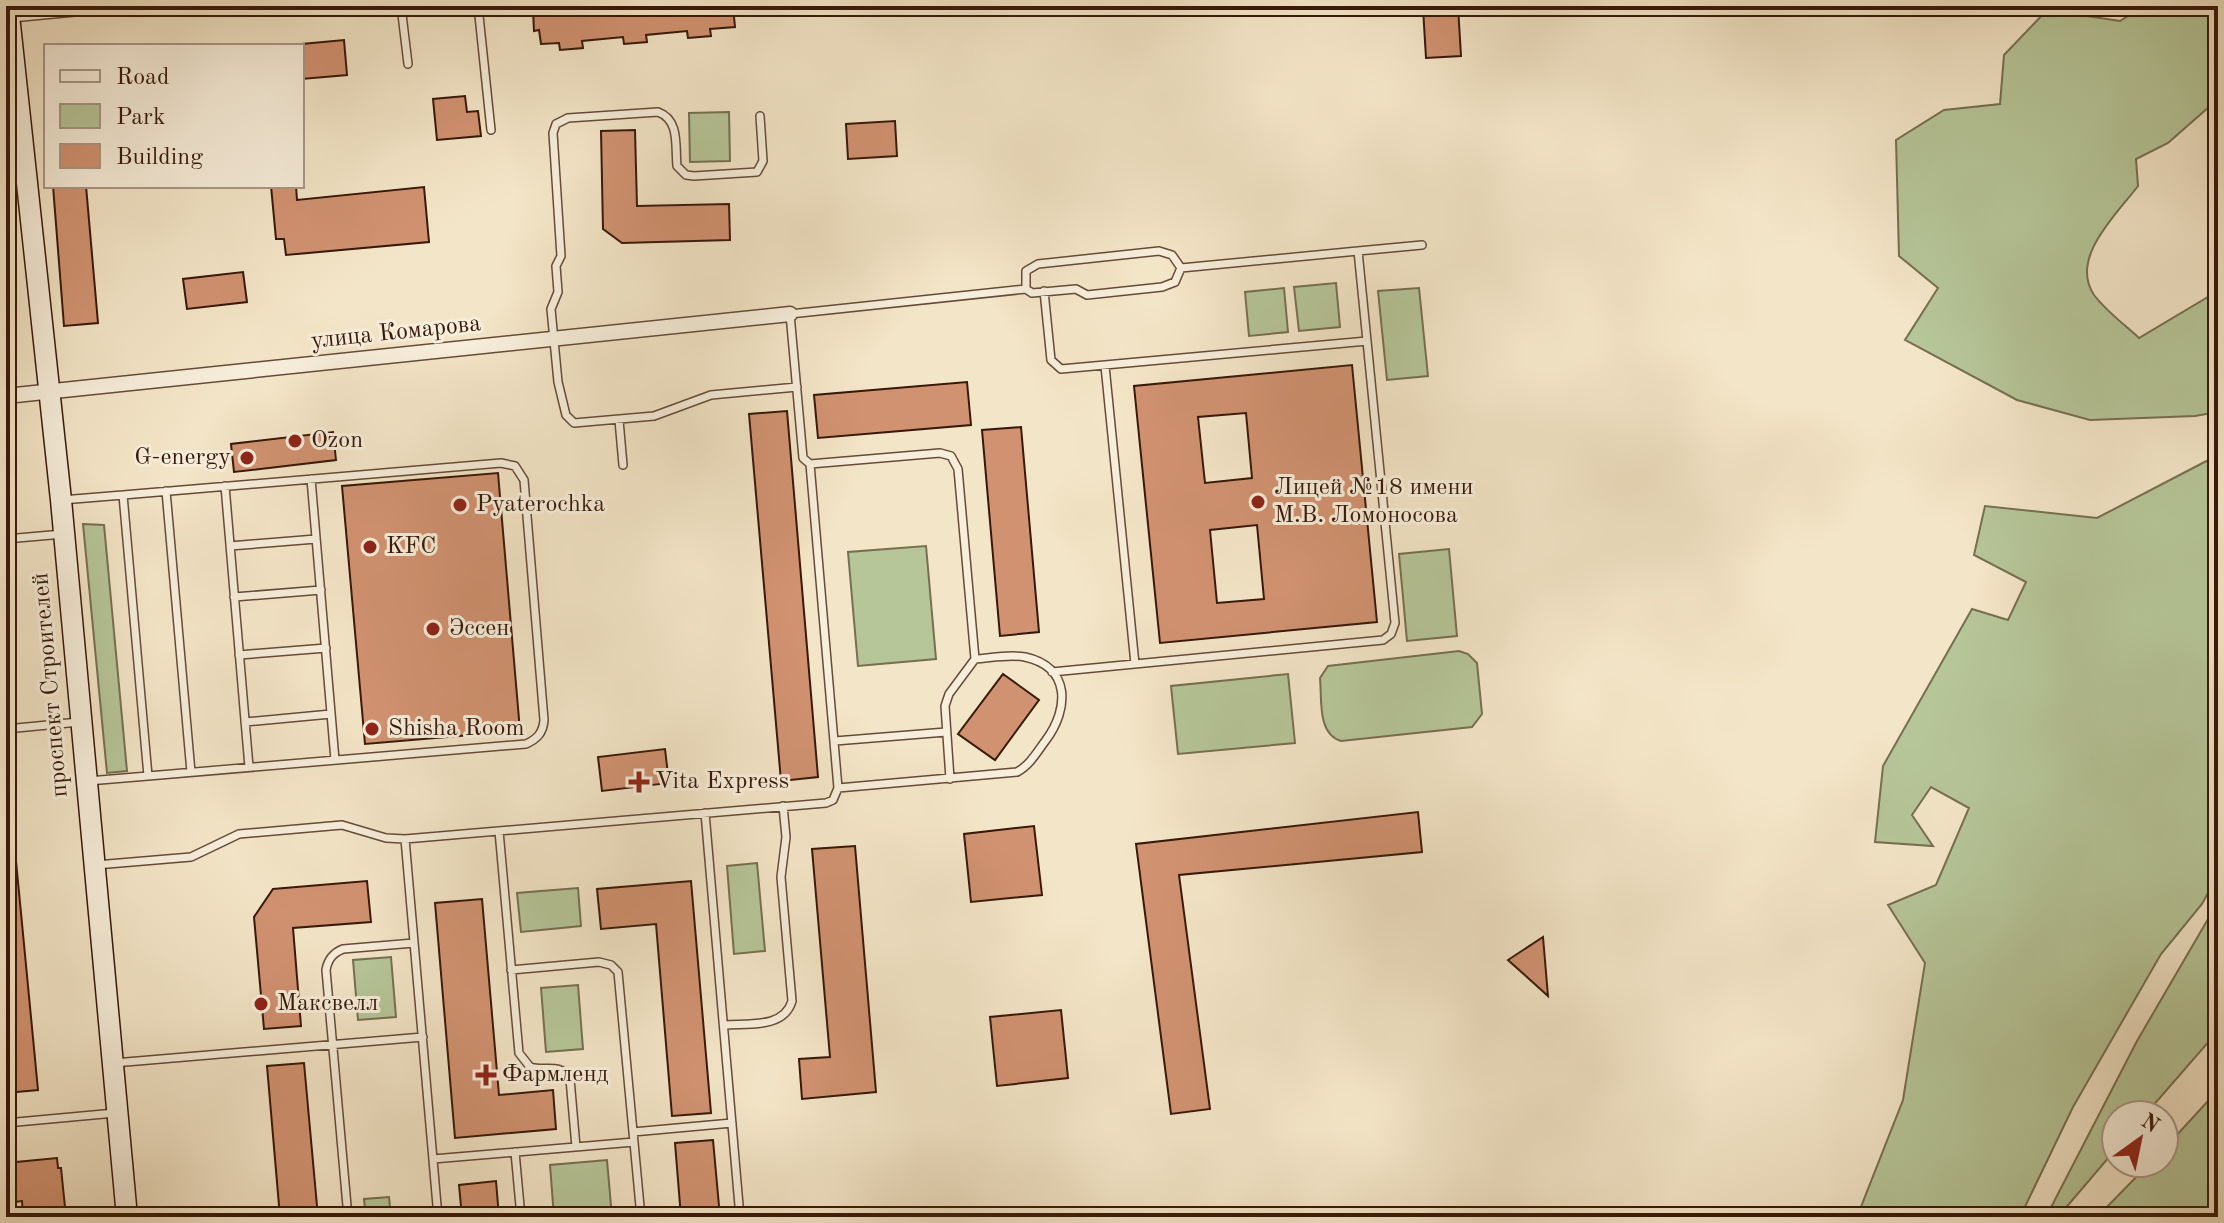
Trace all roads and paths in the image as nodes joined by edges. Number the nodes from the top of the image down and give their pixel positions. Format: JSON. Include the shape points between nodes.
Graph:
{"nodes":[{"id":1,"x":137,"y":6,"type":"edge"},
{"id":2,"x":401,"y":6,"type":"edge"},
{"id":3,"x":478,"y":6,"type":"edge"},
{"id":4,"x":7,"y":15,"type":"edge"},
{"id":5,"x":408,"y":64,"type":"dead end"},
{"id":6,"x":760,"y":116,"type":"dead end"},
{"id":7,"x":491,"y":130,"type":"dead end"},
{"id":8,"x":1422,"y":245,"type":"dead end"},
{"id":9,"x":1358,"y":251,"type":"junction"},
{"id":10,"x":1181,"y":268,"type":"junction"},
{"id":11,"x":1026,"y":289,"type":"junction"},
{"id":12,"x":1044,"y":291,"type":"junction"},
{"id":13,"x":790,"y":314,"type":"junction"},
{"id":14,"x":552,"y":338,"type":"junction"},
{"id":15,"x":1367,"y":341,"type":"junction"},
{"id":16,"x":1105,"y":366,"type":"junction"},
{"id":17,"x":797,"y":387,"type":"junction"},
{"id":18,"x":49,"y":391,"type":"junction"},
{"id":19,"x":6,"y":396,"type":"edge"},
{"id":20,"x":619,"y":420,"type":"junction"},
{"id":21,"x":810,"y":464,"type":"junction"},
{"id":22,"x":623,"y":465,"type":"dead end"},
{"id":23,"x":311,"y":479,"type":"junction"},
{"id":24,"x":225,"y":486,"type":"junction"},
{"id":25,"x":166,"y":491,"type":"junction"},
{"id":26,"x":123,"y":495,"type":"junction"},
{"id":27,"x":61,"y":500,"type":"junction"},
{"id":28,"x":63,"y":534,"type":"junction"},
{"id":29,"x":6,"y":539,"type":"edge"},
{"id":30,"x":316,"y":539,"type":"junction"},
{"id":31,"x":230,"y":546,"type":"junction"},
{"id":32,"x":321,"y":590,"type":"junction"},
{"id":33,"x":234,"y":597,"type":"junction"},
{"id":34,"x":326,"y":648,"type":"junction"},
{"id":35,"x":239,"y":655,"type":"junction"},
{"id":36,"x":975,"y":659,"type":"junction"},
{"id":37,"x":1135,"y":664,"type":"junction"},
{"id":38,"x":1052,"y":672,"type":"junction"},
{"id":39,"x":331,"y":714,"type":"junction"},
{"id":40,"x":80,"y":722,"type":"junction"},
{"id":41,"x":245,"y":722,"type":"junction"},
{"id":42,"x":6,"y":729,"type":"edge"},
{"id":43,"x":946,"y":732,"type":"junction"},
{"id":44,"x":835,"y":741,"type":"junction"},
{"id":45,"x":335,"y":760,"type":"junction"},
{"id":46,"x":249,"y":767,"type":"junction"},
{"id":47,"x":191,"y":772,"type":"junction"},
{"id":48,"x":148,"y":776,"type":"junction"},
{"id":49,"x":950,"y":779,"type":"junction"},
{"id":50,"x":86,"y":781,"type":"junction"},
{"id":51,"x":838,"y":788,"type":"junction"},
{"id":52,"x":783,"y":806,"type":"junction"},
{"id":53,"x":705,"y":813,"type":"junction"},
{"id":54,"x":499,"y":831,"type":"junction"},
{"id":55,"x":405,"y":839,"type":"junction"},
{"id":56,"x":94,"y":865,"type":"junction"},
{"id":57,"x":414,"y":943,"type":"junction"},
{"id":58,"x":511,"y":970,"type":"junction"},
{"id":59,"x":724,"y":1025,"type":"junction"},
{"id":60,"x":423,"y":1037,"type":"junction"},
{"id":61,"x":333,"y":1044,"type":"junction"},
{"id":62,"x":113,"y":1063,"type":"junction"},
{"id":63,"x":117,"y":1113,"type":"junction"},
{"id":64,"x":6,"y":1123,"type":"edge"},
{"id":65,"x":732,"y":1123,"type":"junction"},
{"id":66,"x":633,"y":1132,"type":"junction"},
{"id":67,"x":634,"y":1142,"type":"junction"},
{"id":68,"x":576,"y":1147,"type":"junction"},
{"id":69,"x":515,"y":1152,"type":"junction"},
{"id":70,"x":433,"y":1159,"type":"junction"},
{"id":71,"x":127,"y":1217,"type":"edge"},
{"id":72,"x":348,"y":1217,"type":"edge"},
{"id":73,"x":438,"y":1217,"type":"edge"},
{"id":74,"x":521,"y":1217,"type":"edge"},
{"id":75,"x":641,"y":1217,"type":"edge"},
{"id":76,"x":740,"y":1217,"type":"edge"}],
"edges":[{"from":1,"to":4,"type":"lane"},
{"from":2,"to":5,"type":"lane"},
{"from":3,"to":7,"type":"lane"},
{"from":4,"to":18,"type":"street","name":"проспект Строителей"},
{"from":6,"to":14,"type":"lane","via":[[763,161],[757,172],[694,176],[677,166],[674,125],[664,114],[568,118],[556,124],[561,256],[551,309]]},
{"from":8,"to":9,"type":"lane"},
{"from":9,"to":10,"type":"lane"},
{"from":9,"to":15,"type":"lane"},
{"from":10,"to":11,"type":"lane","via":[[1172,255],[1159,251],[1038,264],[1026,271]]},
{"from":10,"to":12,"type":"lane","via":[[1175,282],[1162,287],[1087,295],[1076,289]]},
{"from":11,"to":12,"type":"lane"},
{"from":11,"to":13,"type":"lane"},
{"from":12,"to":16,"type":"lane","via":[[1053,365],[1066,370]]},
{"from":13,"to":14,"type":"street","name":"улица Комарова"},
{"from":13,"to":17,"type":"lane"},
{"from":14,"to":18,"type":"street","name":"улица Комарова"},
{"from":14,"to":20,"type":"lane","via":[[568,418],[578,423]]},
{"from":15,"to":16,"type":"lane"},
{"from":15,"to":37,"type":"lane","via":[[1395,623],[1391,634],[1383,640]]},
{"from":16,"to":37,"type":"lane"},
{"from":17,"to":20,"type":"lane","via":[[711,395],[663,414]]},
{"from":17,"to":21,"type":"lane","via":[[803,458]]},
{"from":18,"to":19,"type":"street","name":"улица Комарова"},
{"from":18,"to":27,"type":"street","name":"проспект Строителей"},
{"from":20,"to":22,"type":"lane"},
{"from":21,"to":36,"type":"lane","via":[[940,453],[954,460]]},
{"from":21,"to":44,"type":"lane"},
{"from":23,"to":24,"type":"lane"},
{"from":23,"to":30,"type":"lane"},
{"from":23,"to":45,"type":"lane","via":[[508,463],[524,480],[544,720],[539,735],[526,744]]},
{"from":24,"to":25,"type":"lane"},
{"from":24,"to":31,"type":"lane"},
{"from":25,"to":26,"type":"lane"},
{"from":25,"to":47,"type":"lane"},
{"from":26,"to":27,"type":"lane"},
{"from":26,"to":48,"type":"lane"},
{"from":27,"to":28,"type":"street","name":"проспект Строителей"},
{"from":28,"to":29,"type":"lane"},
{"from":28,"to":40,"type":"street","name":"проспект Строителей"},
{"from":30,"to":31,"type":"lane"},
{"from":30,"to":32,"type":"lane"},
{"from":31,"to":33,"type":"lane"},
{"from":32,"to":33,"type":"lane"},
{"from":32,"to":34,"type":"lane"},
{"from":33,"to":35,"type":"lane"},
{"from":34,"to":35,"type":"lane"},
{"from":34,"to":39,"type":"lane"},
{"from":35,"to":41,"type":"lane"},
{"from":36,"to":38,"type":"lane","via":[[1022,656]]},
{"from":36,"to":43,"type":"lane","via":[[946,702]]},
{"from":37,"to":38,"type":"lane"},
{"from":38,"to":49,"type":"lane","via":[[1062,688],[1060,716],[1025,767],[1013,773]]},
{"from":39,"to":41,"type":"lane"},
{"from":39,"to":45,"type":"lane"},
{"from":40,"to":42,"type":"lane"},
{"from":40,"to":50,"type":"street","name":"проспект Строителей"},
{"from":41,"to":46,"type":"lane"},
{"from":43,"to":44,"type":"lane"},
{"from":43,"to":49,"type":"lane"},
{"from":44,"to":51,"type":"lane"},
{"from":45,"to":46,"type":"lane"},
{"from":46,"to":47,"type":"lane"},
{"from":47,"to":48,"type":"lane"},
{"from":48,"to":50,"type":"lane"},
{"from":49,"to":51,"type":"lane"},
{"from":50,"to":56,"type":"street","name":"проспект Строителей"},
{"from":51,"to":52,"type":"lane","via":[[830,802]]},
{"from":52,"to":53,"type":"lane"},
{"from":52,"to":59,"type":"lane","via":[[781,877],[790,1009],[776,1021]]},
{"from":53,"to":54,"type":"lane"},
{"from":53,"to":59,"type":"lane"},
{"from":54,"to":55,"type":"lane"},
{"from":54,"to":58,"type":"lane"},
{"from":55,"to":56,"type":"lane","via":[[342,825],[232,836],[191,857]]},
{"from":55,"to":57,"type":"lane"},
{"from":56,"to":62,"type":"street","name":"проспект Строителей"},
{"from":57,"to":60,"type":"lane"},
{"from":57,"to":61,"type":"lane","via":[[343,949],[331,956],[326,970]]},
{"from":58,"to":66,"type":"lane","via":[[599,962],[618,972]]},
{"from":58,"to":68,"type":"lane","via":[[519,1053],[530,1067],[558,1068],[567,1074]]},
{"from":59,"to":65,"type":"lane"},
{"from":60,"to":61,"type":"lane"},
{"from":60,"to":70,"type":"lane"},
{"from":61,"to":62,"type":"lane"},
{"from":61,"to":72,"type":"lane"},
{"from":62,"to":63,"type":"street","name":"проспект Строителей"},
{"from":63,"to":64,"type":"lane"},
{"from":63,"to":71,"type":"street","name":"проспект Строителей"},
{"from":65,"to":66,"type":"lane"},
{"from":65,"to":76,"type":"lane"},
{"from":66,"to":67,"type":"lane"},
{"from":67,"to":68,"type":"lane"},
{"from":67,"to":75,"type":"lane"},
{"from":68,"to":69,"type":"lane"},
{"from":69,"to":70,"type":"lane"},
{"from":69,"to":74,"type":"lane"},
{"from":70,"to":73,"type":"lane"}]}
